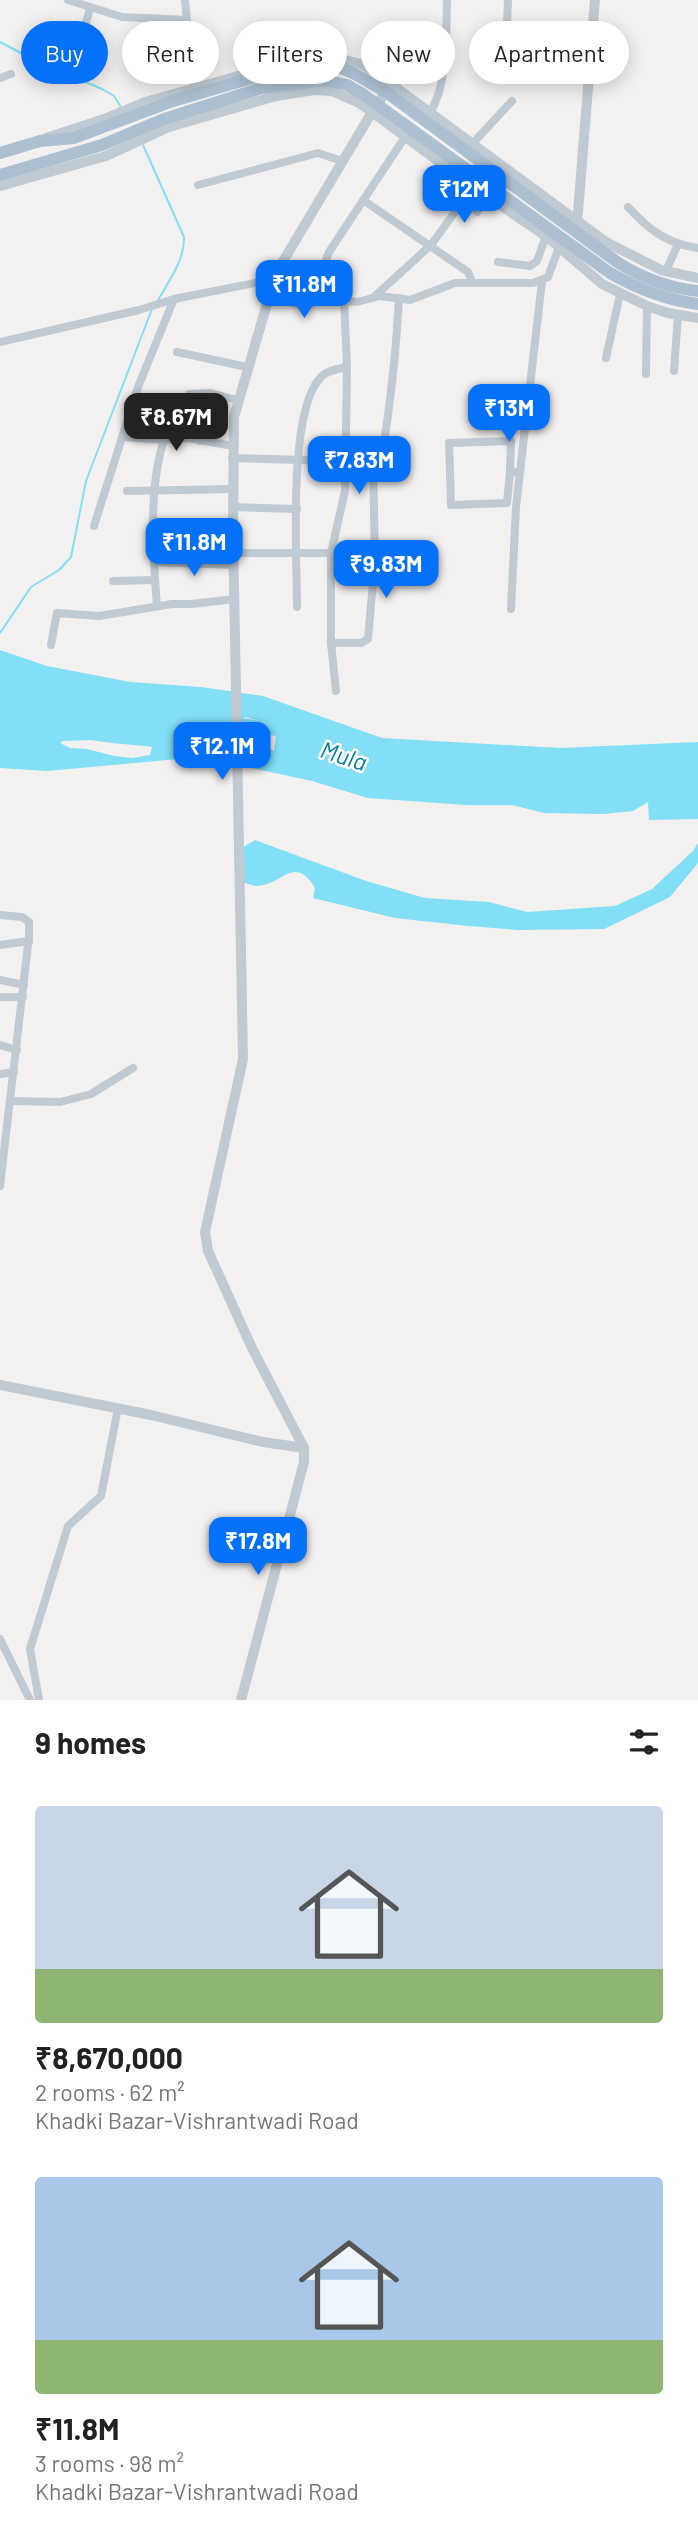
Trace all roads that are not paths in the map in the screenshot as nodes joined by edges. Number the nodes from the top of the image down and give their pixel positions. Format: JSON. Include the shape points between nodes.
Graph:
{"nodes":[{"id":1,"x":68,"y":0,"type":"edge"},
{"id":2,"x":185,"y":0,"type":"edge"},
{"id":3,"x":447,"y":0,"type":"edge"},
{"id":4,"x":508,"y":0,"type":"edge"},
{"id":5,"x":595,"y":0,"type":"edge"},
{"id":6,"x":90,"y":8,"type":"junction"},
{"id":7,"x":186,"y":20,"type":"junction"},
{"id":8,"x":87,"y":21,"type":"edge"},
{"id":9,"x":507,"y":21,"type":"edge"},
{"id":10,"x":11,"y":74,"type":"dead end"},
{"id":11,"x":0,"y":78,"type":"edge"},
{"id":12,"x":388,"y":88,"type":"junction"},
{"id":13,"x":194,"y":89,"type":"junction"},
{"id":14,"x":512,"y":101,"type":"dead end"},
{"id":15,"x":374,"y":108,"type":"junction"},
{"id":16,"x":141,"y":109,"type":"junction"},
{"id":17,"x":431,"y":111,"type":"junction"},
{"id":18,"x":405,"y":137,"type":"junction"},
{"id":19,"x":126,"y":141,"type":"junction"},
{"id":20,"x":473,"y":143,"type":"junction"},
{"id":21,"x":0,"y":153,"type":"edge"},
{"id":22,"x":342,"y":161,"type":"junction"},
{"id":23,"x":0,"y":175,"type":"edge"},
{"id":24,"x":198,"y":185,"type":"dead end"},
{"id":25,"x":0,"y":186,"type":"edge"},
{"id":26,"x":473,"y":187,"type":"junction"},
{"id":27,"x":487,"y":197,"type":"junction"},
{"id":28,"x":363,"y":200,"type":"junction"},
{"id":29,"x":628,"y":206,"type":"dead end"},
{"id":30,"x":477,"y":212,"type":"dead end"},
{"id":31,"x":546,"y":236,"type":"junction"},
{"id":32,"x":569,"y":236,"type":"junction"},
{"id":33,"x":678,"y":244,"type":"junction"},
{"id":34,"x":431,"y":245,"type":"junction"},
{"id":35,"x":698,"y":248,"type":"edge"},
{"id":36,"x":498,"y":262,"type":"dead end"},
{"id":37,"x":666,"y":271,"type":"junction"},
{"id":38,"x":698,"y":278,"type":"edge"},
{"id":39,"x":275,"y":279,"type":"junction"},
{"id":40,"x":542,"y":281,"type":"junction"},
{"id":41,"x":472,"y":282,"type":"junction"},
{"id":42,"x":698,"y":291,"type":"edge"},
{"id":43,"x":620,"y":294,"type":"junction"},
{"id":44,"x":269,"y":297,"type":"junction"},
{"id":45,"x":372,"y":298,"type":"junction"},
{"id":46,"x":399,"y":298,"type":"junction"},
{"id":47,"x":174,"y":299,"type":"junction"},
{"id":48,"x":317,"y":300,"type":"junction"},
{"id":49,"x":344,"y":300,"type":"junction"},
{"id":50,"x":698,"y":304,"type":"edge"},
{"id":51,"x":647,"y":306,"type":"junction"},
{"id":52,"x":678,"y":315,"type":"junction"},
{"id":53,"x":698,"y":318,"type":"edge"},
{"id":54,"x":0,"y":341,"type":"edge"},
{"id":55,"x":177,"y":352,"type":"dead end"},
{"id":56,"x":607,"y":358,"type":"dead end"},
{"id":57,"x":247,"y":367,"type":"junction"},
{"id":58,"x":346,"y":368,"type":"junction"},
{"id":59,"x":674,"y":371,"type":"dead end"},
{"id":60,"x":646,"y":374,"type":"dead end"},
{"id":61,"x":210,"y":393,"type":"junction"},
{"id":62,"x":189,"y":394,"type":"dead end"},
{"id":63,"x":237,"y":400,"type":"junction"},
{"id":64,"x":122,"y":437,"type":"junction"},
{"id":65,"x":164,"y":440,"type":"junction"},
{"id":66,"x":200,"y":441,"type":"junction"},
{"id":67,"x":233,"y":446,"type":"junction"},
{"id":68,"x":232,"y":458,"type":"junction"},
{"id":69,"x":298,"y":461,"type":"junction"},
{"id":70,"x":346,"y":462,"type":"junction"},
{"id":71,"x":373,"y":462,"type":"junction"},
{"id":72,"x":515,"y":472,"type":"junction"},
{"id":73,"x":233,"y":489,"type":"junction"},
{"id":74,"x":127,"y":491,"type":"dead end"},
{"id":75,"x":156,"y":492,"type":"junction"},
{"id":76,"x":233,"y":507,"type":"junction"},
{"id":77,"x":297,"y":509,"type":"junction"},
{"id":78,"x":154,"y":523,"type":"junction"},
{"id":79,"x":94,"y":526,"type":"dead end"},
{"id":80,"x":233,"y":533,"type":"junction"},
{"id":81,"x":233,"y":553,"type":"junction"},
{"id":82,"x":296,"y":553,"type":"junction"},
{"id":83,"x":331,"y":553,"type":"junction"},
{"id":84,"x":155,"y":562,"type":"junction"},
{"id":85,"x":234,"y":565,"type":"junction"},
{"id":86,"x":155,"y":580,"type":"junction"},
{"id":87,"x":113,"y":581,"type":"dead end"},
{"id":88,"x":234,"y":598,"type":"junction"},
{"id":89,"x":157,"y":606,"type":"junction"},
{"id":90,"x":297,"y":607,"type":"dead end"},
{"id":91,"x":511,"y":609,"type":"dead end"},
{"id":92,"x":331,"y":643,"type":"junction"},
{"id":93,"x":51,"y":645,"type":"dead end"},
{"id":94,"x":336,"y":691,"type":"dead end"},
{"id":95,"x":0,"y":915,"type":"edge"},
{"id":96,"x":29,"y":941,"type":"junction"},
{"id":97,"x":0,"y":945,"type":"edge"},
{"id":98,"x":0,"y":980,"type":"edge"},
{"id":99,"x":24,"y":985,"type":"junction"},
{"id":100,"x":0,"y":997,"type":"edge"},
{"id":101,"x":23,"y":997,"type":"junction"},
{"id":102,"x":0,"y":1045,"type":"edge"},
{"id":103,"x":17,"y":1050,"type":"junction"},
{"id":104,"x":133,"y":1068,"type":"dead end"},
{"id":105,"x":14,"y":1072,"type":"junction"},
{"id":106,"x":0,"y":1074,"type":"edge"},
{"id":107,"x":11,"y":1101,"type":"junction"},
{"id":108,"x":4,"y":1123,"type":"edge"},
{"id":109,"x":4,"y":1134,"type":"edge"},
{"id":110,"x":1,"y":1175,"type":"edge"},
{"id":111,"x":0,"y":1186,"type":"edge"},
{"id":112,"x":0,"y":1385,"type":"edge"},
{"id":113,"x":118,"y":1408,"type":"junction"},
{"id":114,"x":304,"y":1448,"type":"junction"},
{"id":115,"x":0,"y":1639,"type":"edge"},
{"id":116,"x":30,"y":1700,"type":"edge"},
{"id":117,"x":39,"y":1700,"type":"edge"},
{"id":118,"x":241,"y":1700,"type":"edge"}],
"edges":[{"from":1,"to":6,"type":"street"},
{"from":2,"to":7,"type":"street"},
{"from":3,"to":17,"type":"street","via":[[440,86]]},
{"from":4,"to":9,"type":"street"},
{"from":5,"to":32,"type":"street"},
{"from":6,"to":7,"type":"street","via":[[135,19]]},
{"from":6,"to":8,"type":"street"},
{"from":7,"to":13,"type":"street"},
{"from":10,"to":11,"type":"street"},
{"from":12,"to":13,"type":"street","via":[[361,64],[337,58],[258,65]]},
{"from":12,"to":15,"type":"street"},
{"from":12,"to":16,"type":"main road","via":[[336,66],[300,64]]},
{"from":12,"to":17,"type":"street"},
{"from":12,"to":32,"type":"main road"},
{"from":13,"to":16,"type":"street"},
{"from":14,"to":20,"type":"street"},
{"from":15,"to":18,"type":"street"},
{"from":15,"to":19,"type":"main road","via":[[347,85],[313,80],[262,89]]},
{"from":15,"to":22,"type":"street"},
{"from":15,"to":32,"type":"main road"},
{"from":16,"to":21,"type":"main road","via":[[74,138]]},
{"from":17,"to":20,"type":"street"},
{"from":18,"to":26,"type":"street"},
{"from":18,"to":28,"type":"street"},
{"from":19,"to":23,"type":"main road"},
{"from":19,"to":25,"type":"street","via":[[106,156]]},
{"from":20,"to":32,"type":"street"},
{"from":22,"to":24,"type":"street","via":[[318,153]]},
{"from":22,"to":39,"type":"street"},
{"from":26,"to":27,"type":"street"},
{"from":26,"to":34,"type":"street"},
{"from":27,"to":30,"type":"street"},
{"from":27,"to":31,"type":"street"},
{"from":28,"to":34,"type":"street"},
{"from":28,"to":48,"type":"street","via":[[329,252],[317,283]]},
{"from":29,"to":33,"type":"street","via":[[646,227]]},
{"from":31,"to":32,"type":"street"},
{"from":31,"to":36,"type":"street","via":[[537,261],[530,266]]},
{"from":32,"to":37,"type":"street"},
{"from":32,"to":40,"type":"street"},
{"from":32,"to":42,"type":"main road","via":[[632,271],[674,288]]},
{"from":32,"to":43,"type":"street","via":[[603,284]]},
{"from":32,"to":50,"type":"main road","via":[[626,282],[672,300]]},
{"from":33,"to":35,"type":"street"},
{"from":33,"to":37,"type":"street"},
{"from":34,"to":41,"type":"street","via":[[468,272]]},
{"from":34,"to":45,"type":"street"},
{"from":37,"to":38,"type":"street"},
{"from":39,"to":44,"type":"street"},
{"from":39,"to":47,"type":"street"},
{"from":40,"to":41,"type":"street"},
{"from":40,"to":72,"type":"street"},
{"from":41,"to":46,"type":"street","via":[[449,284],[415,299]]},
{"from":43,"to":51,"type":"street"},
{"from":43,"to":56,"type":"street"},
{"from":44,"to":48,"type":"street","via":[[301,306]]},
{"from":44,"to":57,"type":"street"},
{"from":45,"to":46,"type":"street"},
{"from":45,"to":49,"type":"street"},
{"from":46,"to":71,"type":"street","via":[[387,428],[382,454]]},
{"from":47,"to":54,"type":"street"},
{"from":47,"to":64,"type":"street"},
{"from":48,"to":49,"type":"street"},
{"from":49,"to":58,"type":"street"},
{"from":51,"to":52,"type":"street"},
{"from":51,"to":60,"type":"street"},
{"from":52,"to":53,"type":"street"},
{"from":52,"to":59,"type":"street"},
{"from":55,"to":57,"type":"street"},
{"from":57,"to":63,"type":"street"},
{"from":58,"to":69,"type":"street","via":[[323,376],[309,397]]},
{"from":58,"to":70,"type":"street"},
{"from":61,"to":62,"type":"street"},
{"from":61,"to":63,"type":"street"},
{"from":61,"to":66,"type":"street"},
{"from":63,"to":67,"type":"street"},
{"from":64,"to":65,"type":"street"},
{"from":64,"to":79,"type":"street"},
{"from":65,"to":66,"type":"street"},
{"from":65,"to":75,"type":"street"},
{"from":66,"to":67,"type":"street"},
{"from":67,"to":68,"type":"street"},
{"from":68,"to":69,"type":"street"},
{"from":68,"to":73,"type":"street"},
{"from":69,"to":70,"type":"street"},
{"from":69,"to":77,"type":"street"},
{"from":70,"to":71,"type":"street"},
{"from":70,"to":83,"type":"street","via":[[345,491]]},
{"from":71,"to":92,"type":"street","via":[[375,559],[368,639]]},
{"from":72,"to":72,"type":"street","via":[[507,503],[451,505],[449,443],[511,441]]},
{"from":72,"to":91,"type":"street"},
{"from":73,"to":75,"type":"street"},
{"from":73,"to":76,"type":"street"},
{"from":74,"to":75,"type":"street"},
{"from":75,"to":78,"type":"street"},
{"from":76,"to":77,"type":"street"},
{"from":76,"to":80,"type":"street"},
{"from":77,"to":82,"type":"street"},
{"from":78,"to":80,"type":"street"},
{"from":78,"to":84,"type":"street"},
{"from":80,"to":81,"type":"street"},
{"from":81,"to":82,"type":"street"},
{"from":81,"to":85,"type":"street"},
{"from":82,"to":83,"type":"street"},
{"from":82,"to":90,"type":"street"},
{"from":83,"to":92,"type":"street"},
{"from":84,"to":85,"type":"street"},
{"from":84,"to":86,"type":"street"},
{"from":85,"to":88,"type":"street"},
{"from":86,"to":87,"type":"street"},
{"from":86,"to":89,"type":"street"},
{"from":88,"to":89,"type":"street"},
{"from":88,"to":114,"type":"street","via":[[243,1059],[206,1240],[252,1348]]},
{"from":89,"to":93,"type":"street","via":[[99,616],[57,613]]},
{"from":92,"to":94,"type":"street"},
{"from":95,"to":96,"type":"street","via":[[29,922]]},
{"from":96,"to":97,"type":"street"},
{"from":96,"to":99,"type":"street"},
{"from":98,"to":99,"type":"street"},
{"from":99,"to":101,"type":"street"},
{"from":100,"to":101,"type":"street"},
{"from":101,"to":103,"type":"street"},
{"from":102,"to":103,"type":"street"},
{"from":103,"to":105,"type":"street"},
{"from":104,"to":107,"type":"street","via":[[92,1094],[60,1102]]},
{"from":105,"to":106,"type":"street"},
{"from":105,"to":107,"type":"street"},
{"from":107,"to":108,"type":"street"},
{"from":108,"to":109,"type":"street"},
{"from":109,"to":110,"type":"street"},
{"from":110,"to":111,"type":"street"},
{"from":112,"to":113,"type":"street"},
{"from":113,"to":114,"type":"street"},
{"from":113,"to":117,"type":"street","via":[[101,1496],[68,1526],[30,1649]]},
{"from":114,"to":118,"type":"street"},
{"from":115,"to":116,"type":"street"}]}
